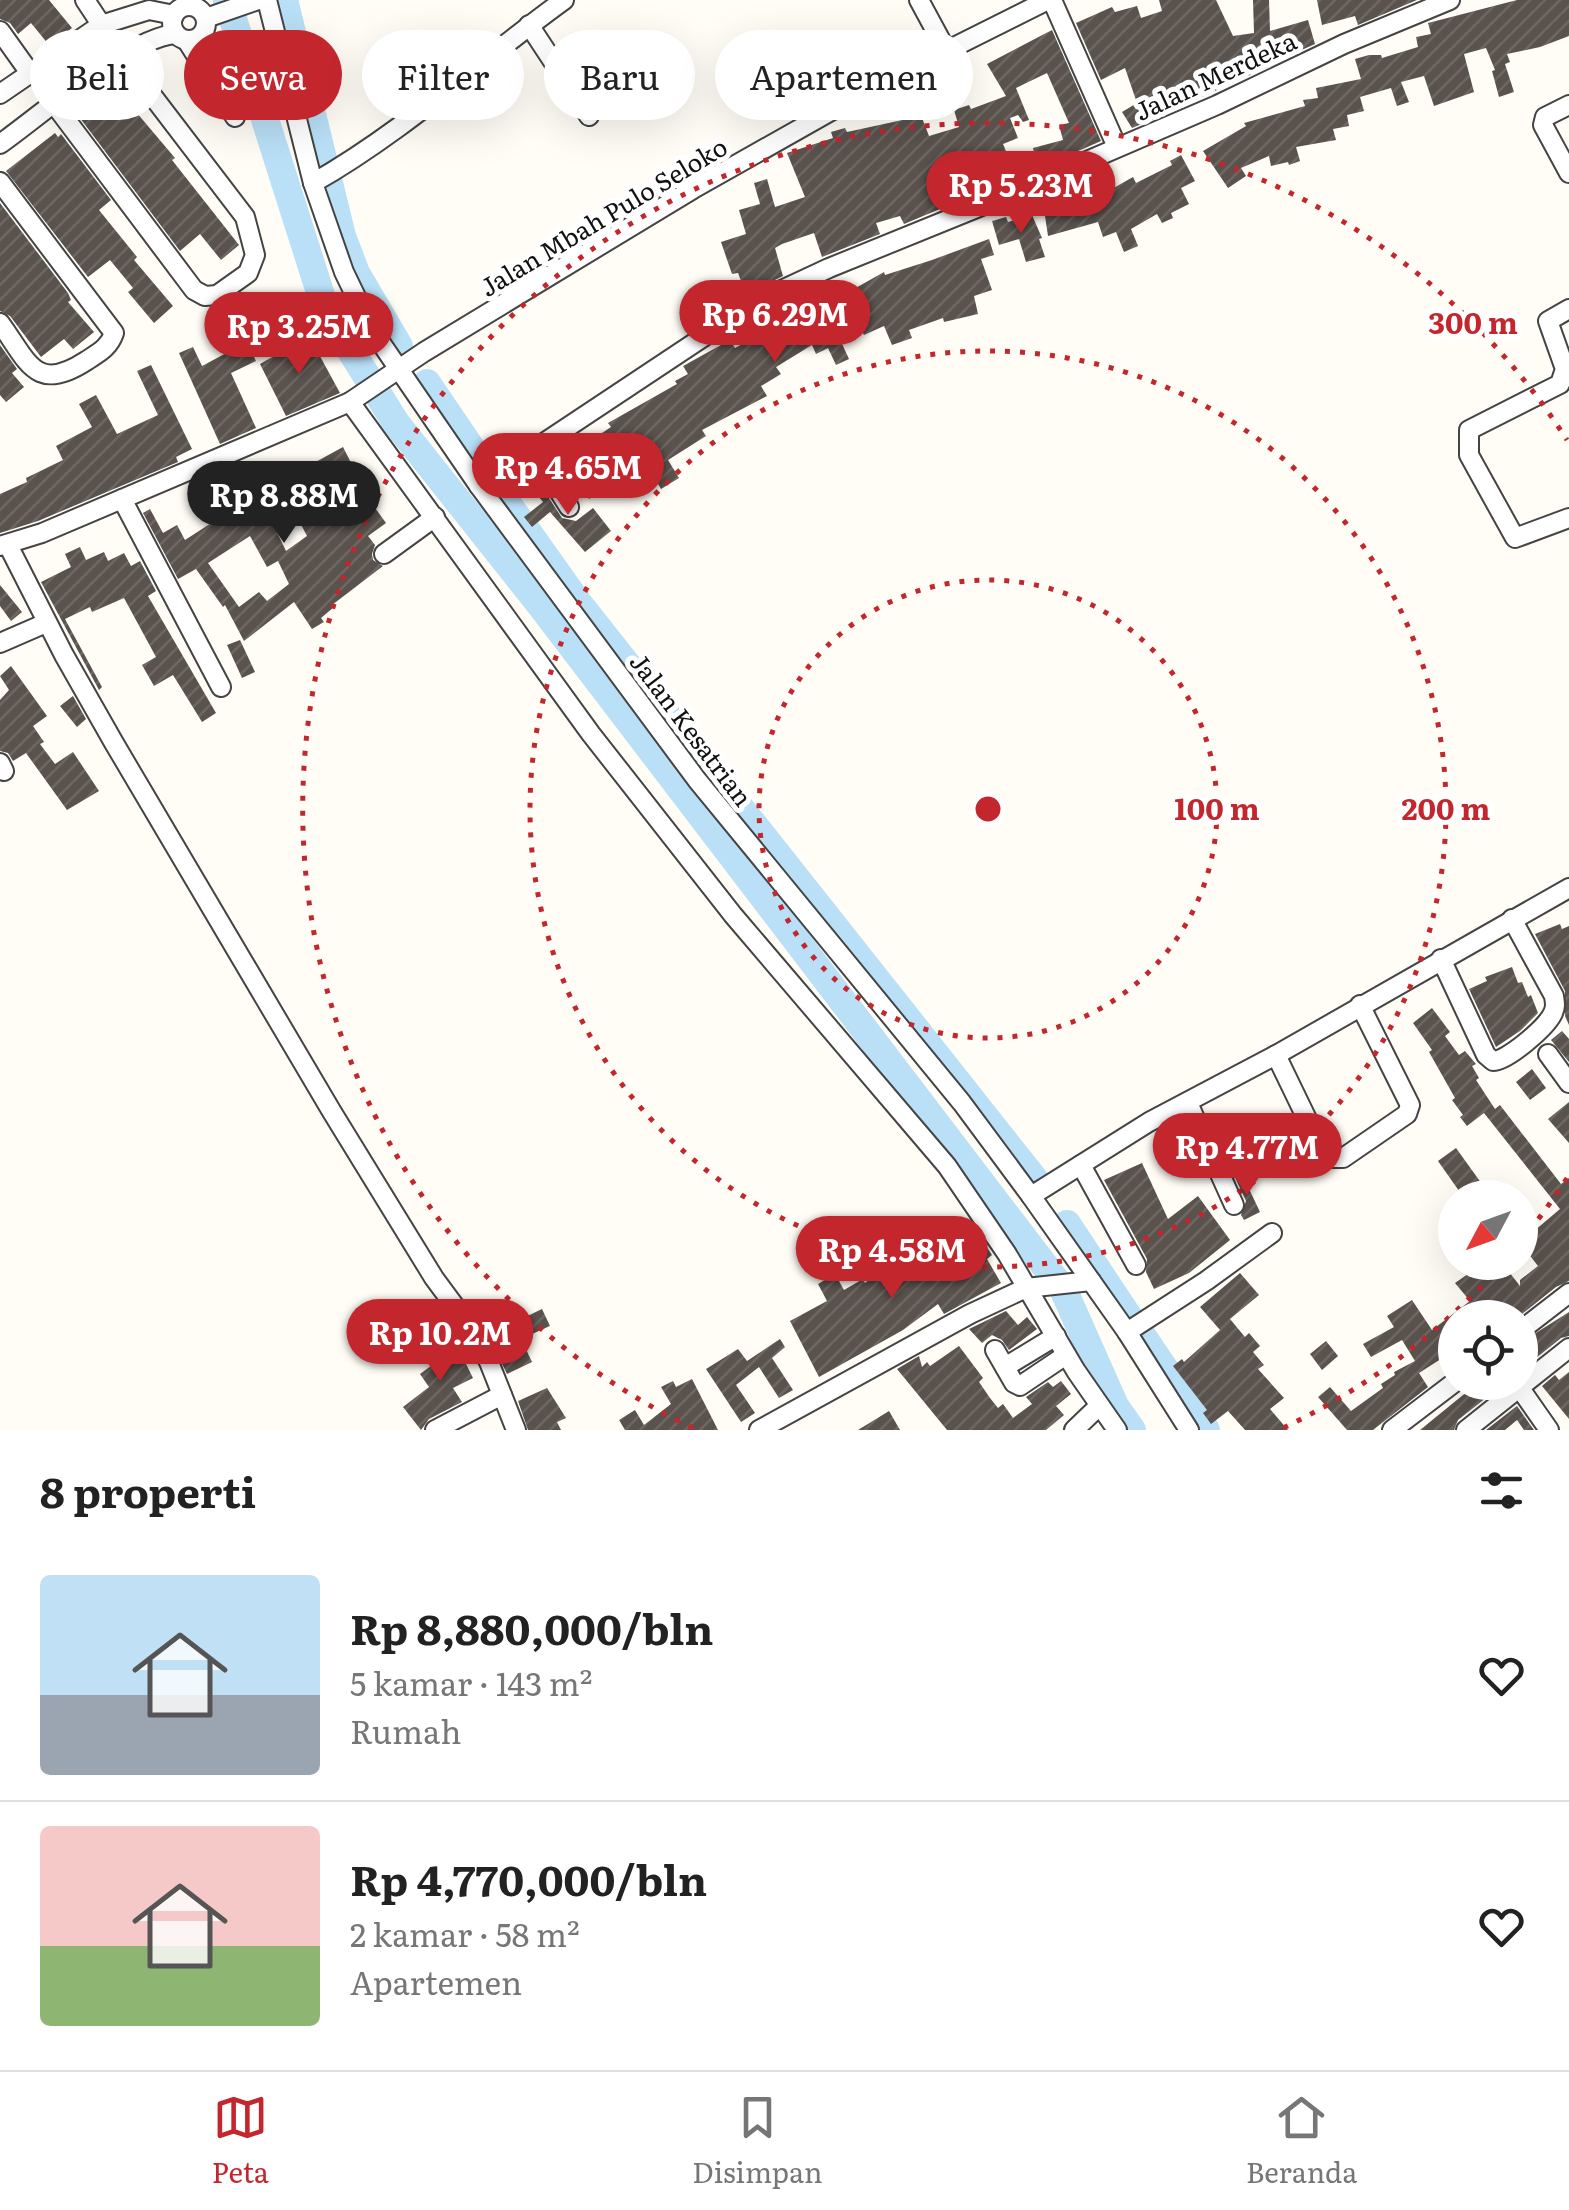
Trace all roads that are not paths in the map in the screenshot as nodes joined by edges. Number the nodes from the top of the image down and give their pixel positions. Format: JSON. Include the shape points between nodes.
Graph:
{"nodes":[{"id":1,"x":84,"y":0,"type":"edge"},
{"id":2,"x":257,"y":0,"type":"edge"},
{"id":3,"x":267,"y":0,"type":"edge"},
{"id":4,"x":564,"y":0,"type":"edge"},
{"id":5,"x":919,"y":0,"type":"edge"},
{"id":6,"x":1050,"y":0,"type":"edge"},
{"id":7,"x":1450,"y":0,"type":"edge"},
{"id":8,"x":174,"y":15,"type":"junction"},
{"id":9,"x":206,"y":18,"type":"junction"},
{"id":10,"x":530,"y":25,"type":"junction"},
{"id":11,"x":101,"y":26,"type":"junction"},
{"id":12,"x":95,"y":30,"type":"edge"},
{"id":13,"x":104,"y":30,"type":"edge"},
{"id":14,"x":935,"y":30,"type":"edge"},
{"id":15,"x":0,"y":31,"type":"edge"},
{"id":16,"x":164,"y":35,"type":"edge"},
{"id":17,"x":973,"y":37,"type":"edge"},
{"id":18,"x":181,"y":38,"type":"junction"},
{"id":19,"x":184,"y":42,"type":"edge"},
{"id":20,"x":544,"y":47,"type":"edge"},
{"id":21,"x":30,"y":73,"type":"joint"},
{"id":22,"x":0,"y":94,"type":"edge"},
{"id":23,"x":1569,"y":106,"type":"edge"},
{"id":24,"x":164,"y":111,"type":"edge"},
{"id":25,"x":34,"y":120,"type":"edge"},
{"id":26,"x":66,"y":120,"type":"edge"},
{"id":27,"x":816,"y":120,"type":"edge"},
{"id":28,"x":0,"y":144,"type":"edge"},
{"id":29,"x":1117,"y":147,"type":"junction"},
{"id":30,"x":1569,"y":173,"type":"edge"},
{"id":31,"x":318,"y":180,"type":"junction"},
{"id":32,"x":0,"y":182,"type":"edge"},
{"id":33,"x":1569,"y":309,"type":"edge"},
{"id":34,"x":0,"y":323,"type":"edge"},
{"id":35,"x":399,"y":370,"type":"junction"},
{"id":36,"x":356,"y":399,"type":"junction"},
{"id":37,"x":534,"y":452,"type":"junction"},
{"id":38,"x":488,"y":480,"type":"junction"},
{"id":39,"x":122,"y":499,"type":"junction"},
{"id":40,"x":569,"y":507,"type":"dead end"},
{"id":41,"x":1569,"y":518,"type":"edge"},
{"id":42,"x":428,"y":523,"type":"junction"},
{"id":43,"x":4,"y":546,"type":"edge"},
{"id":44,"x":384,"y":554,"type":"dead end"},
{"id":45,"x":46,"y":622,"type":"junction"},
{"id":46,"x":0,"y":643,"type":"edge"},
{"id":47,"x":220,"y":688,"type":"dead end"},
{"id":48,"x":1569,"y":888,"type":"edge"},
{"id":49,"x":1512,"y":919,"type":"junction"},
{"id":50,"x":1441,"y":959,"type":"junction"},
{"id":51,"x":1360,"y":1005,"type":"junction"},
{"id":52,"x":1548,"y":1054,"type":"dead end"},
{"id":53,"x":1276,"y":1055,"type":"junction"},
{"id":54,"x":1569,"y":1084,"type":"edge"},
{"id":55,"x":1188,"y":1103,"type":"junction"},
{"id":56,"x":1081,"y":1165,"type":"junction"},
{"id":57,"x":1039,"y":1190,"type":"junction"},
{"id":58,"x":1234,"y":1205,"type":"dead end"},
{"id":59,"x":1272,"y":1233,"type":"dead end"},
{"id":60,"x":1136,"y":1265,"type":"dead end"},
{"id":61,"x":1082,"y":1281,"type":"junction"},
{"id":62,"x":1030,"y":1287,"type":"junction"},
{"id":63,"x":1569,"y":1293,"type":"edge"},
{"id":64,"x":1538,"y":1317,"type":"edge"},
{"id":65,"x":1127,"y":1332,"type":"junction"},
{"id":66,"x":1056,"y":1336,"type":"junction"},
{"id":67,"x":1569,"y":1348,"type":"edge"},
{"id":68,"x":994,"y":1350,"type":"dead end"},
{"id":69,"x":1066,"y":1354,"type":"junction"},
{"id":70,"x":1005,"y":1367,"type":"junction"},
{"id":71,"x":1538,"y":1372,"type":"edge"},
{"id":72,"x":502,"y":1394,"type":"junction"},
{"id":73,"x":1438,"y":1395,"type":"edge"},
{"id":74,"x":1503,"y":1400,"type":"edge"},
{"id":75,"x":1528,"y":1400,"type":"edge"},
{"id":76,"x":1099,"y":1406,"type":"junction"},
{"id":77,"x":435,"y":1430,"type":"edge"},
{"id":78,"x":516,"y":1430,"type":"edge"},
{"id":79,"x":759,"y":1430,"type":"edge"},
{"id":80,"x":1074,"y":1430,"type":"edge"},
{"id":81,"x":1117,"y":1430,"type":"edge"},
{"id":82,"x":1189,"y":1430,"type":"edge"},
{"id":83,"x":1392,"y":1430,"type":"edge"},
{"id":84,"x":1466,"y":1430,"type":"edge"},
{"id":85,"x":1549,"y":1430,"type":"edge"}],
"edges":[{"from":1,"to":11,"type":"street"},
{"from":2,"to":9,"type":"street"},
{"from":3,"to":31,"type":"street","name":"Jalan Kesatrian"},
{"from":4,"to":10,"type":"street"},
{"from":5,"to":14,"type":"street"},
{"from":6,"to":17,"type":"street","name":"Jalan Mbah Pulo Seloko"},
{"from":6,"to":29,"type":"street"},
{"from":7,"to":29,"type":"street","name":"Jalan Merdeka"},
{"from":8,"to":9,"type":"street","via":[[191,6]]},
{"from":8,"to":11,"type":"street","via":[[149,10]]},
{"from":8,"to":18,"type":"street"},
{"from":9,"to":18,"type":"street","via":[[201,36]]},
{"from":10,"to":20,"type":"street"},
{"from":10,"to":31,"type":"street"},
{"from":11,"to":12,"type":"street"},
{"from":11,"to":13,"type":"street"},
{"from":15,"to":21,"type":"street"},
{"from":16,"to":18,"type":"street"},
{"from":18,"to":19,"type":"street"},
{"from":21,"to":22,"type":"street"},
{"from":23,"to":30,"type":"street","via":[[1544,117],[1543,125]]},
{"from":24,"to":26,"type":"street","via":[[245,217],[254,241],[254,264],[232,286],[205,296]]},
{"from":25,"to":28,"type":"street"},
{"from":27,"to":35,"type":"street","name":"Jalan Mbah Pulo Seloko"},
{"from":29,"to":37,"type":"street","name":"Jalan Merdeka","via":[[756,302]]},
{"from":31,"to":35,"type":"street","name":"Jalan Kesatrian","via":[[357,302]]},
{"from":32,"to":34,"type":"street","via":[[114,333],[105,349],[46,377]]},
{"from":33,"to":41,"type":"street","via":[[1548,321],[1564,369],[1560,384],[1469,430],[1469,454],[1514,538]]},
{"from":35,"to":36,"type":"street","name":"Jalan Mbah Pulo Seloko"},
{"from":35,"to":38,"type":"street","name":"Jalan Kesatrian"},
{"from":36,"to":39,"type":"street","name":"Jalan Mbah Pulo Seloko"},
{"from":36,"to":42,"type":"street"},
{"from":37,"to":38,"type":"street","name":"Jalan Merdeka"},
{"from":37,"to":40,"type":"street"},
{"from":38,"to":57,"type":"street","name":"Jalan Kesatrian","via":[[697,780]]},
{"from":39,"to":43,"type":"street","name":"Jalan Mbah Pulo Seloko"},
{"from":39,"to":47,"type":"street"},
{"from":42,"to":44,"type":"street"},
{"from":42,"to":62,"type":"street","via":[[722,900],[946,1166]]},
{"from":43,"to":45,"type":"street"},
{"from":45,"to":46,"type":"street"},
{"from":45,"to":72,"type":"street","via":[[342,1128],[468,1324]]},
{"from":48,"to":49,"type":"street"},
{"from":49,"to":50,"type":"street"},
{"from":49,"to":50,"type":"street","via":[[1555,1004],[1548,1021],[1504,1060],[1486,1055]]},
{"from":50,"to":51,"type":"street"},
{"from":51,"to":53,"type":"street"},
{"from":51,"to":53,"type":"street","via":[[1410,1105],[1407,1114],[1343,1158],[1330,1158],[1321,1148]]},
{"from":52,"to":54,"type":"street"},
{"from":53,"to":55,"type":"street"},
{"from":55,"to":56,"type":"street"},
{"from":55,"to":58,"type":"street"},
{"from":56,"to":57,"type":"street"},
{"from":56,"to":60,"type":"street"},
{"from":57,"to":61,"type":"street","name":"Jalan Kesatrian"},
{"from":59,"to":65,"type":"street"},
{"from":61,"to":62,"type":"street"},
{"from":61,"to":65,"type":"street","name":"Jalan Kesatrian"},
{"from":62,"to":66,"type":"street"},
{"from":62,"to":79,"type":"street"},
{"from":63,"to":64,"type":"street"},
{"from":65,"to":82,"type":"street","name":"Jalan Kesatrian"},
{"from":66,"to":69,"type":"street"},
{"from":66,"to":70,"type":"street"},
{"from":67,"to":71,"type":"street"},
{"from":68,"to":70,"type":"street"},
{"from":69,"to":70,"type":"street","via":[[1020,1386]]},
{"from":69,"to":76,"type":"street"},
{"from":72,"to":77,"type":"street"},
{"from":72,"to":78,"type":"street"},
{"from":73,"to":83,"type":"street"},
{"from":74,"to":84,"type":"street"},
{"from":75,"to":85,"type":"street"},
{"from":76,"to":80,"type":"street"},
{"from":76,"to":81,"type":"street"}]}
